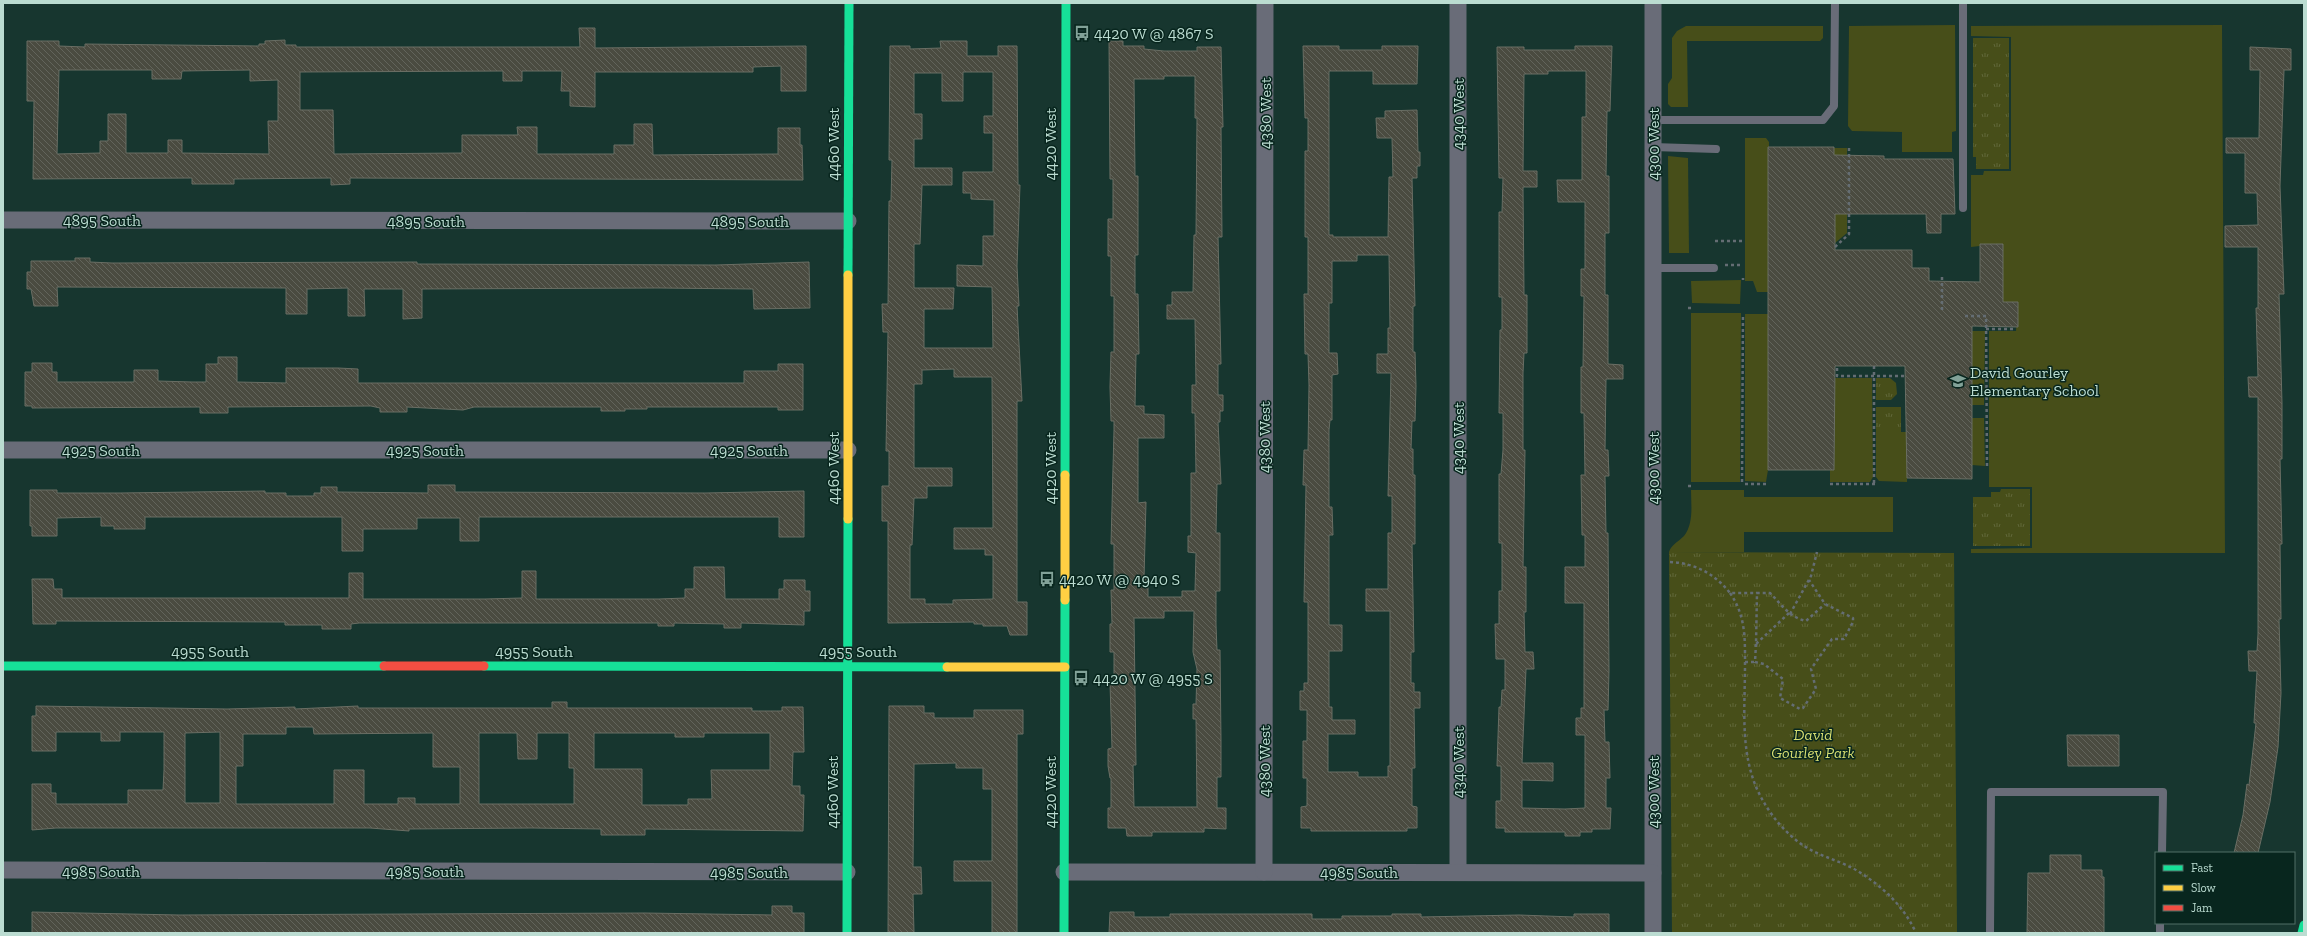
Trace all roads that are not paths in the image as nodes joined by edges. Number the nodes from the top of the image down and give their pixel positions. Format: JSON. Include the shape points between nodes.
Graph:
{"nodes":[{"id":1,"x":849,"y":3,"type":"edge"},
{"id":2,"x":1066,"y":3,"type":"edge"},
{"id":3,"x":1265,"y":3,"type":"edge"},
{"id":4,"x":1458,"y":3,"type":"edge"},
{"id":5,"x":1653,"y":3,"type":"edge"},
{"id":6,"x":1835,"y":3,"type":"edge"},
{"id":7,"x":1963,"y":3,"type":"edge"},
{"id":8,"x":1653,"y":120,"type":"junction"},
{"id":9,"x":1653,"y":147,"type":"junction"},
{"id":10,"x":1716,"y":149,"type":"dead end"},
{"id":11,"x":1962,"y":208,"type":"dead end"},
{"id":12,"x":3,"y":220,"type":"edge"},
{"id":13,"x":848,"y":221,"type":"junction"},
{"id":14,"x":1718,"y":266,"type":"road end"},
{"id":15,"x":1653,"y":268,"type":"junction"},
{"id":16,"x":3,"y":450,"type":"edge"},
{"id":17,"x":848,"y":450,"type":"junction"},
{"id":18,"x":3,"y":666,"type":"edge"},
{"id":19,"x":847,"y":666,"type":"junction"},
{"id":20,"x":1065,"y":667,"type":"junction"},
{"id":21,"x":2162,"y":852,"type":"edge"},
{"id":22,"x":3,"y":870,"type":"edge"},
{"id":23,"x":847,"y":872,"type":"junction"},
{"id":24,"x":1064,"y":872,"type":"junction"},
{"id":25,"x":1264,"y":872,"type":"junction"},
{"id":26,"x":1458,"y":872,"type":"junction"},
{"id":27,"x":1653,"y":872,"type":"junction"},
{"id":28,"x":2304,"y":925,"type":"edge"},
{"id":29,"x":847,"y":933,"type":"edge"},
{"id":30,"x":1064,"y":933,"type":"edge"},
{"id":31,"x":1653,"y":933,"type":"edge"},
{"id":32,"x":1990,"y":933,"type":"edge"},
{"id":33,"x":2302,"y":933,"type":"edge"}],
"edges":[{"from":1,"to":13,"type":"street","name":"4460 West"},
{"from":2,"to":20,"type":"street","name":"4420 West"},
{"from":3,"to":25,"type":"street","name":"4380 West"},
{"from":4,"to":26,"type":"street","name":"4340 West"},
{"from":5,"to":8,"type":"street","name":"4300 West"},
{"from":6,"to":8,"type":"lane","via":[[1834,106],[1823,120]]},
{"from":7,"to":11,"type":"lane"},
{"from":8,"to":9,"type":"street","name":"4300 West"},
{"from":9,"to":10,"type":"lane"},
{"from":9,"to":15,"type":"street","name":"4300 West"},
{"from":12,"to":13,"type":"street","name":"4895 South"},
{"from":13,"to":17,"type":"street","name":"4460 West"},
{"from":14,"to":15,"type":"lane"},
{"from":15,"to":27,"type":"street","name":"4300 West"},
{"from":16,"to":17,"type":"street","name":"4925 South"},
{"from":17,"to":19,"type":"street","name":"4460 West"},
{"from":18,"to":19,"type":"street","name":"4955 South"},
{"from":19,"to":20,"type":"street","name":"4955 South"},
{"from":19,"to":23,"type":"street","name":"4460 West"},
{"from":20,"to":24,"type":"street","name":"4420 West"},
{"from":21,"to":32,"type":"lane","via":[[2163,792],[1991,792]]},
{"from":22,"to":23,"type":"street","name":"4985 South"},
{"from":23,"to":29,"type":"street","name":"4460 West"},
{"from":24,"to":25,"type":"street","name":"4985 South"},
{"from":24,"to":30,"type":"street","name":"4420 West"},
{"from":25,"to":26,"type":"street","name":"4985 South"},
{"from":26,"to":27,"type":"street","name":"4985 South"},
{"from":27,"to":31,"type":"street","name":"4300 West"},
{"from":28,"to":33,"type":"street"}]}
